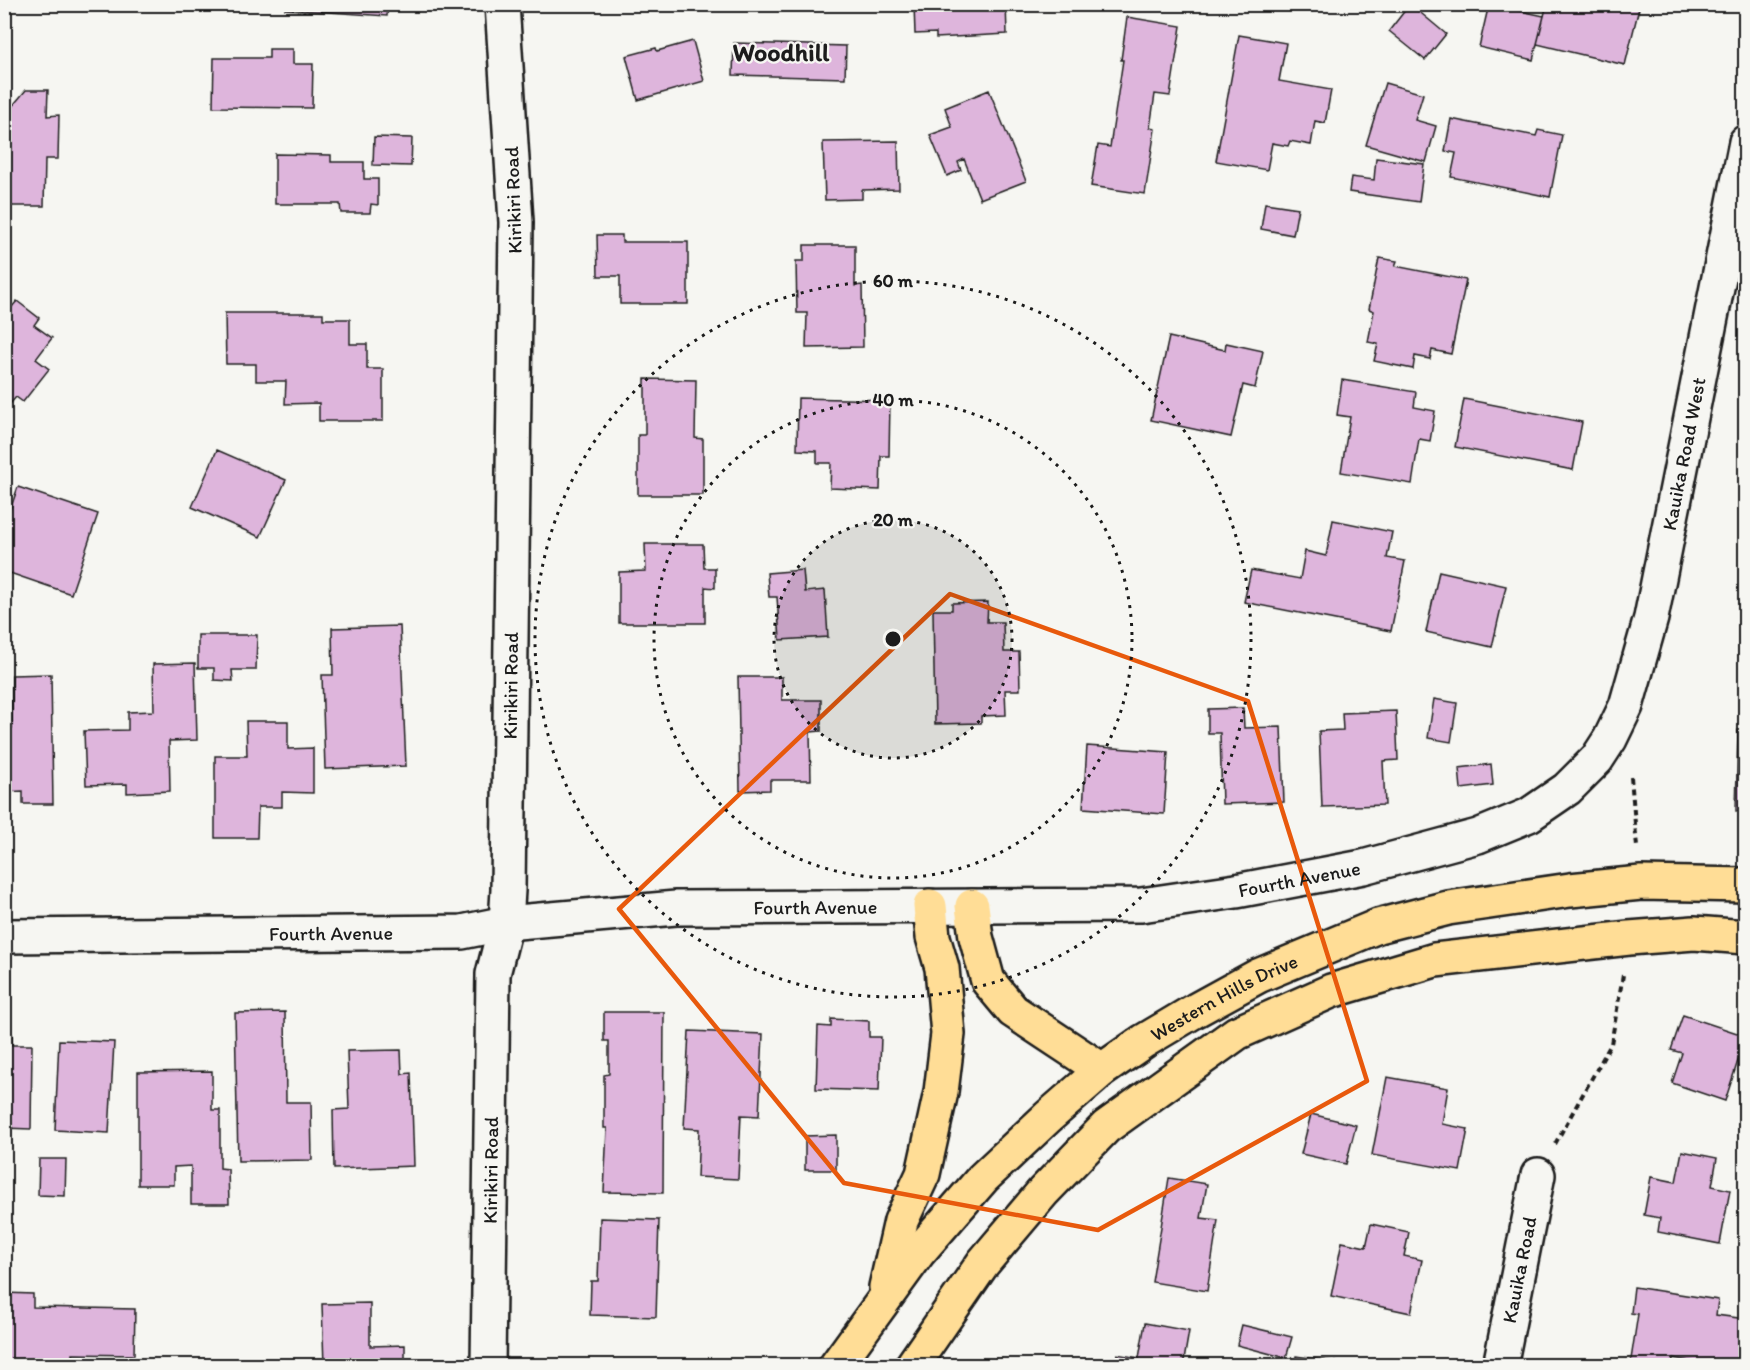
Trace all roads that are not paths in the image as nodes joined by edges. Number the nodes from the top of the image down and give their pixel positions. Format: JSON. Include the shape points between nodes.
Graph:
{"nodes":[{"id":1,"x":502,"y":4,"type":"edge"},
{"id":2,"x":1746,"y":142,"type":"edge"},
{"id":3,"x":1596,"y":759,"type":"joint"},
{"id":4,"x":1746,"y":885,"type":"edge"},
{"id":5,"x":930,"y":906,"type":"junction"},
{"id":6,"x":972,"y":906,"type":"junction"},
{"id":7,"x":506,"y":923,"type":"junction"},
{"id":8,"x":4,"y":936,"type":"edge"},
{"id":9,"x":1746,"y":937,"type":"edge"},
{"id":10,"x":1102,"y":1070,"type":"junction"},
{"id":11,"x":1538,"y":1175,"type":"dead end"},
{"id":12,"x":882,"y":1300,"type":"junction"},
{"id":13,"x":488,"y":1365,"type":"edge"},
{"id":14,"x":836,"y":1365,"type":"edge"},
{"id":15,"x":912,"y":1365,"type":"edge"},
{"id":16,"x":1500,"y":1365,"type":"edge"}],
"edges":[{"from":1,"to":7,"type":"street","name":"Kirikiri Road","via":[[516,222]]},
{"from":2,"to":3,"type":"street","name":"Kauika Road West","via":[[1651,618],[1626,706]]},
{"from":3,"to":6,"type":"street","name":"Fourth Avenue","via":[[1567,789],[1529,815],[1478,836],[1363,867],[1141,905]]},
{"from":4,"to":10,"type":"highway","name":"Western Hills Drive","via":[[1641,883],[1570,890],[1448,908],[1378,926],[1258,976],[1179,1020]]},
{"from":5,"to":6,"type":"street","name":"Fourth Avenue"},
{"from":5,"to":7,"type":"street","name":"Fourth Avenue","via":[[676,908]]},
{"from":5,"to":12,"type":"highway","via":[[942,968],[948,1034],[946,1057],[923,1174],[902,1221]]},
{"from":6,"to":10,"type":"highway","via":[[988,981],[1013,1011]]},
{"from":7,"to":8,"type":"street","name":"Fourth Avenue","via":[[462,932]]},
{"from":7,"to":13,"type":"street","name":"Kirikiri Road","via":[[493,974]]},
{"from":9,"to":15,"type":"highway","name":"Western Hills Drive","via":[[1694,933],[1436,960],[1331,991],[1237,1033],[1106,1127],[983,1263]]},
{"from":10,"to":12,"type":"highway","name":"Western Hills Drive","via":[[983,1178]]},
{"from":11,"to":16,"type":"street","name":"Kauika Road"},
{"from":12,"to":14,"type":"highway","name":"Western Hills Drive"}]}
